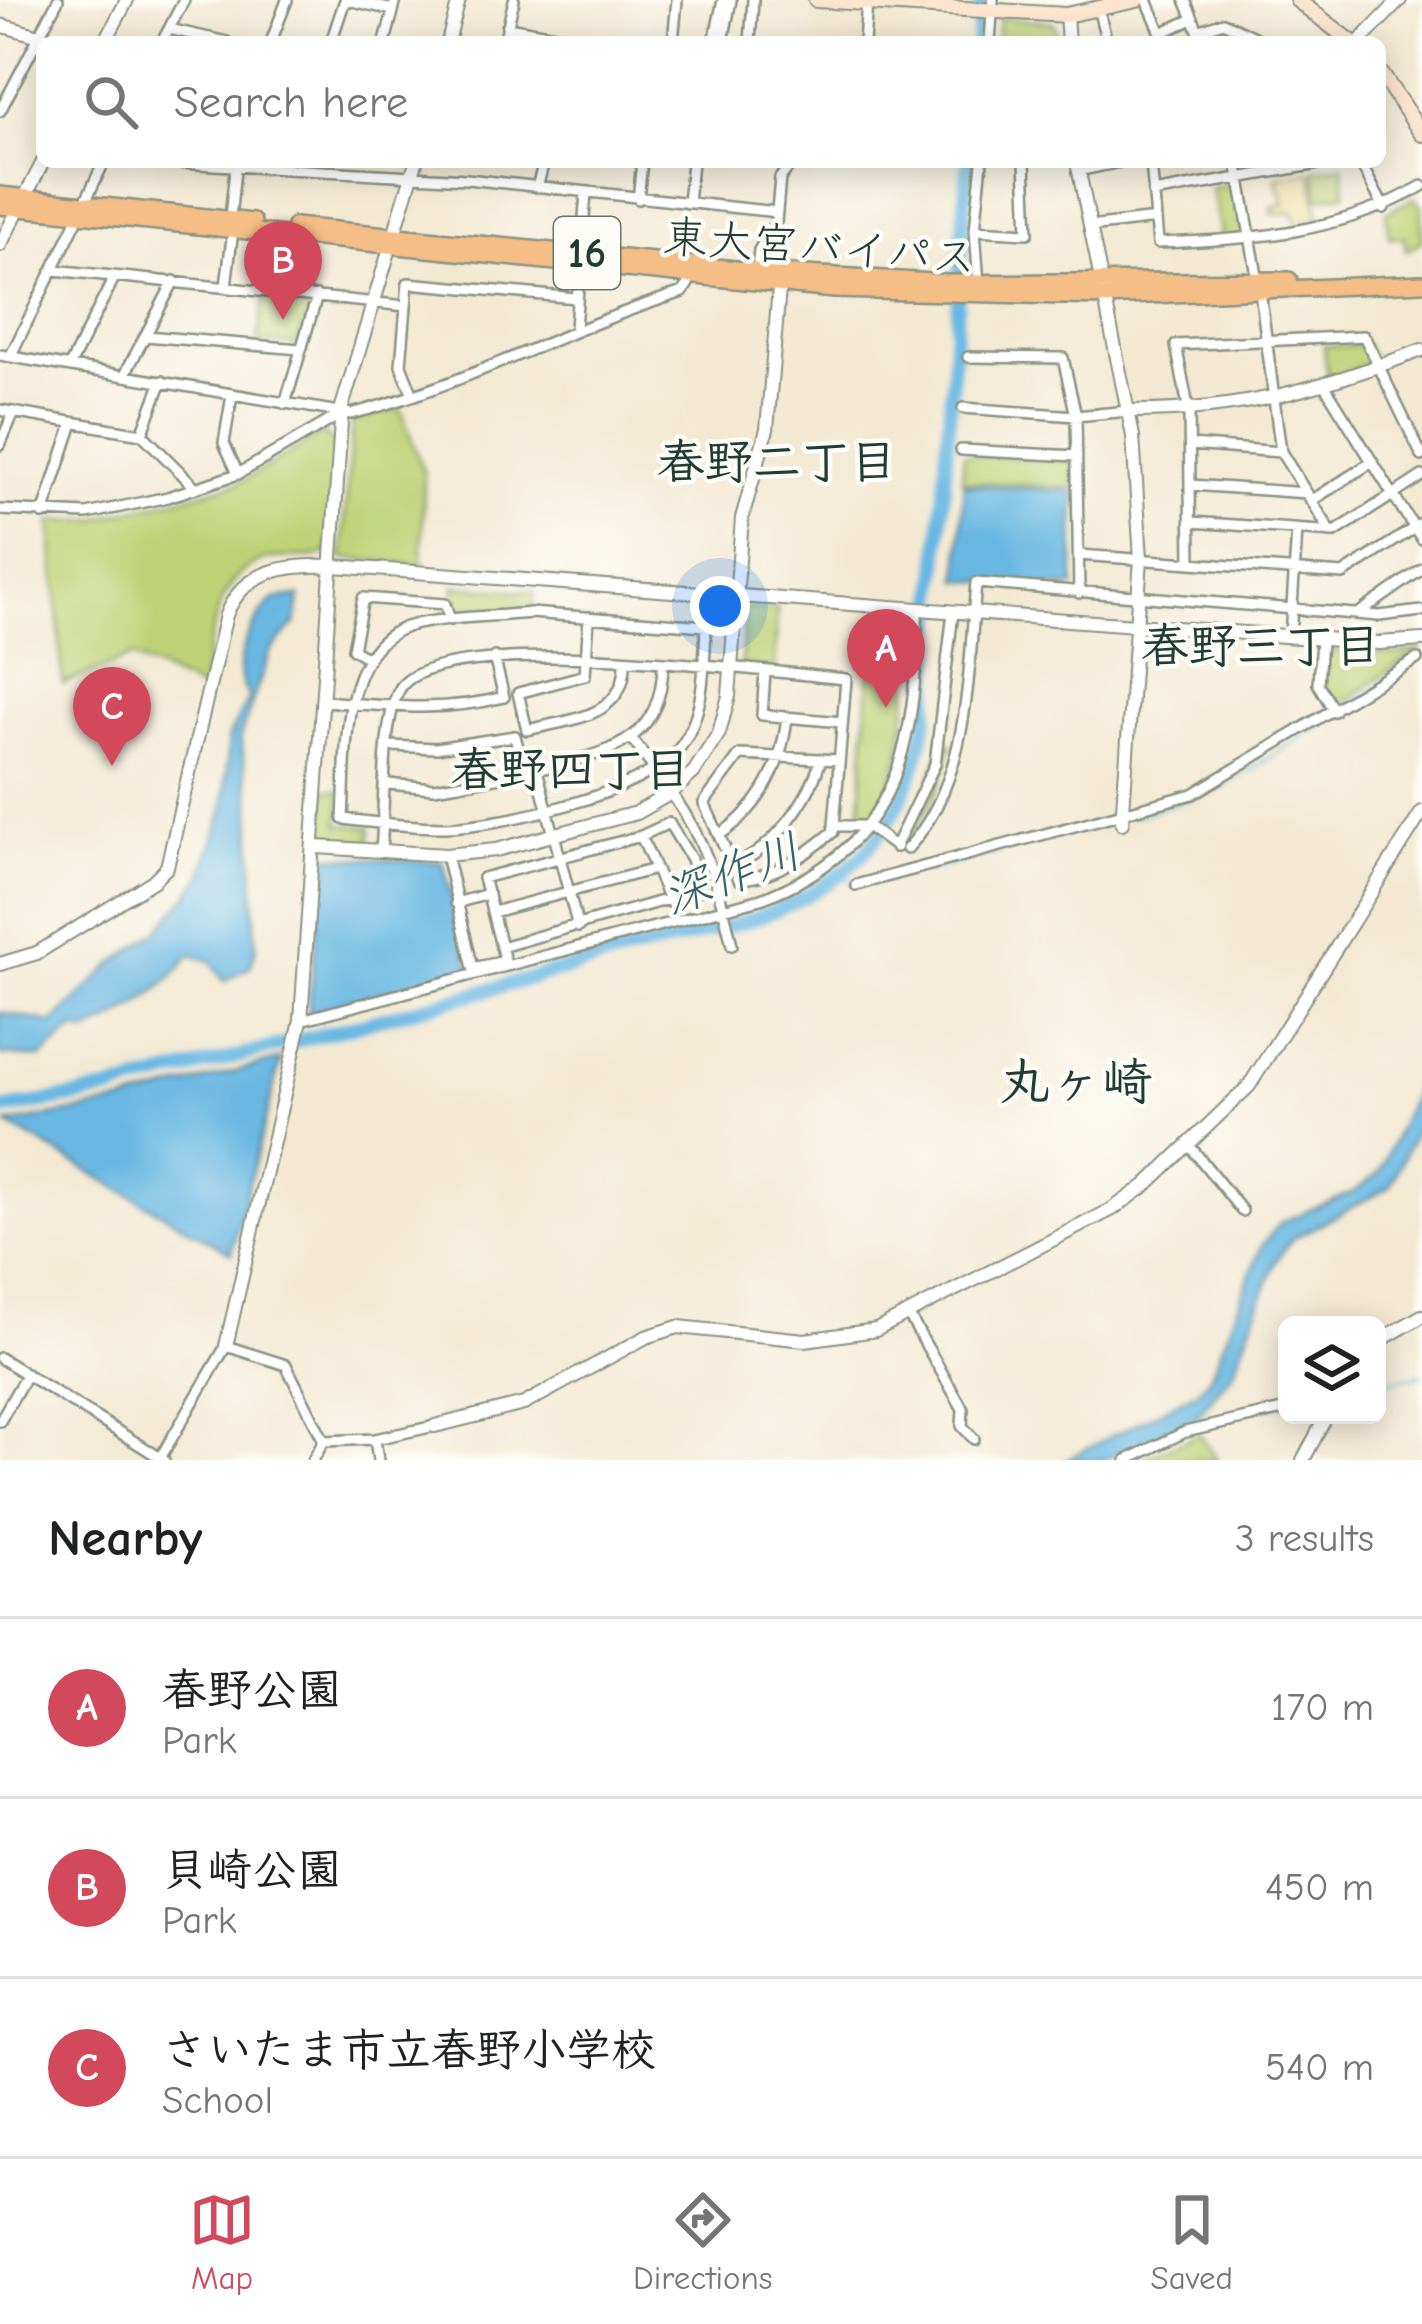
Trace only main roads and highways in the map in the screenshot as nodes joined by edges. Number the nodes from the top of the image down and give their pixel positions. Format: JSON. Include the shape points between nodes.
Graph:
{"nodes":[{"id":1,"x":816,"y":0,"type":"edge"},
{"id":2,"x":1137,"y":0,"type":"edge"},
{"id":3,"x":1297,"y":0,"type":"edge"},
{"id":4,"x":1118,"y":4,"type":"edge"},
{"id":5,"x":987,"y":8,"type":"edge"},
{"id":6,"x":1343,"y":36,"type":"edge"},
{"id":7,"x":1386,"y":83,"type":"edge"},
{"id":8,"x":1422,"y":134,"type":"edge"},
{"id":9,"x":0,"y":195,"type":"edge"},
{"id":10,"x":22,"y":202,"type":"junction"},
{"id":11,"x":0,"y":206,"type":"edge"},
{"id":12,"x":580,"y":258,"type":"junction"},
{"id":13,"x":780,"y":279,"type":"junction"},
{"id":14,"x":1422,"y":279,"type":"edge"}],
"edges":[{"from":1,"to":5,"type":"main road"},
{"from":2,"to":4,"type":"main road"},
{"from":3,"to":6,"type":"main road"},
{"from":4,"to":5,"type":"main road","via":[[1066,15]]},
{"from":7,"to":8,"type":"main road"},
{"from":9,"to":10,"type":"highway","name":"東大宮バイパス","number":"16"},
{"from":10,"to":11,"type":"highway","name":"東大宮バイパス","number":"16"},
{"from":10,"to":12,"type":"highway","name":"東大宮バイパス","number":"16"},
{"from":12,"to":13,"type":"highway","name":"東大宮バイパス","number":"16","via":[[692,277]]},
{"from":12,"to":13,"type":"highway","name":"東大宮バイパス","number":"16"},
{"from":13,"to":14,"type":"highway","name":"東大宮バイパス","number":"16","via":[[1103,291]]}]}
